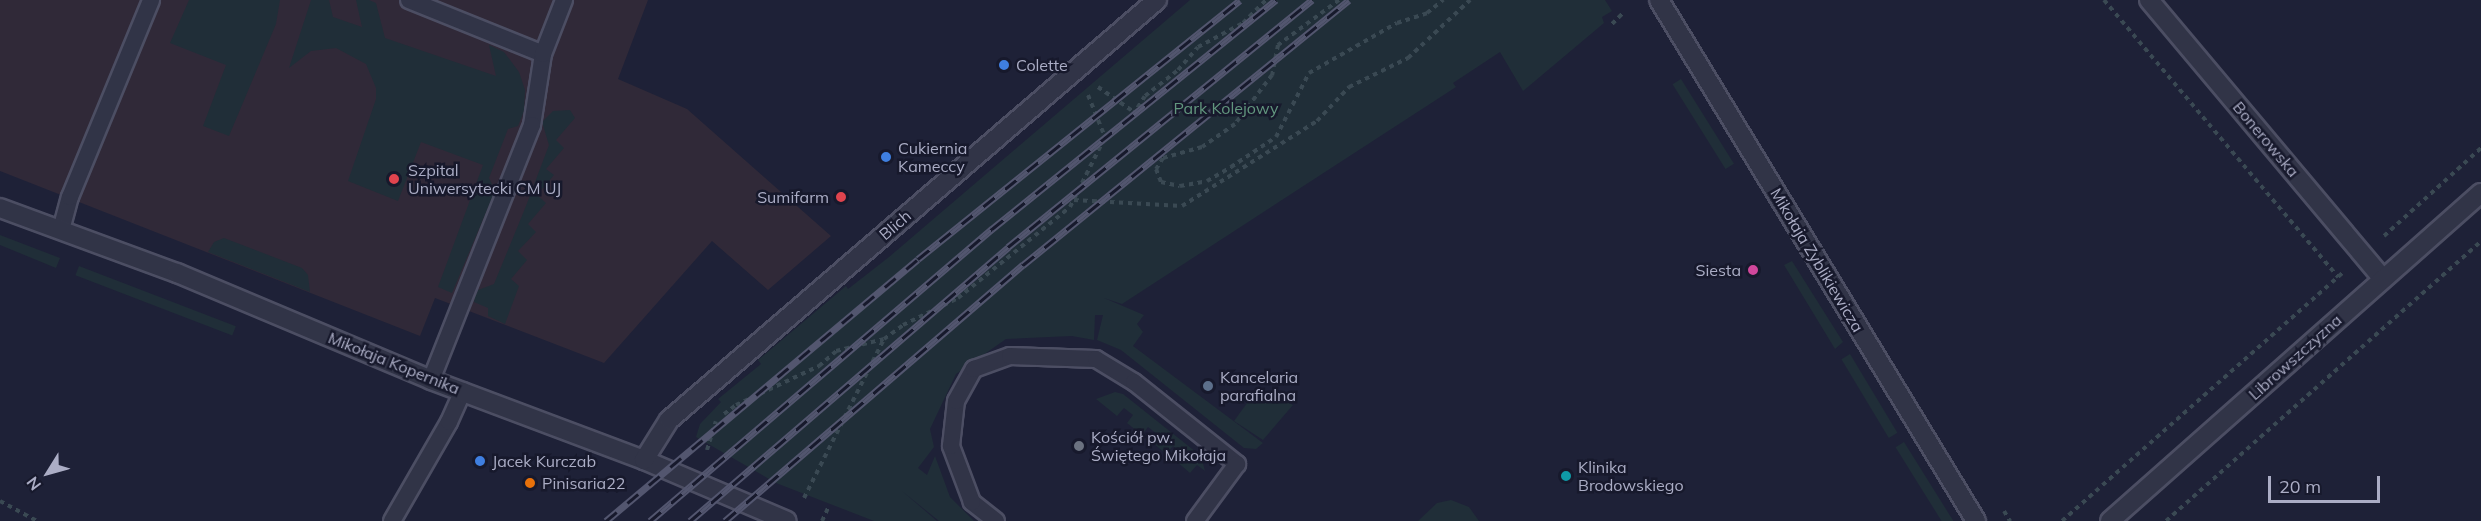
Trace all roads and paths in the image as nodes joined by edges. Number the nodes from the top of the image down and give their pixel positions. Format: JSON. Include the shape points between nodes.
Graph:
{"nodes":[{"id":1,"x":151,"y":0,"type":"edge"},
{"id":2,"x":409,"y":0,"type":"edge"},
{"id":3,"x":564,"y":0,"type":"edge"},
{"id":4,"x":1157,"y":0,"type":"edge"},
{"id":5,"x":1266,"y":0,"type":"edge"},
{"id":6,"x":1339,"y":0,"type":"edge"},
{"id":7,"x":1443,"y":0,"type":"edge"},
{"id":8,"x":1470,"y":0,"type":"edge"},
{"id":9,"x":1659,"y":0,"type":"edge"},
{"id":10,"x":2104,"y":0,"type":"edge"},
{"id":11,"x":2149,"y":0,"type":"edge"},
{"id":12,"x":1622,"y":14,"type":"dead end"},
{"id":13,"x":1612,"y":24,"type":"dead end"},
{"id":14,"x":543,"y":54,"type":"junction"},
{"id":15,"x":1092,"y":83,"type":"dead end"},
{"id":16,"x":1085,"y":89,"type":"dead end"},
{"id":17,"x":1134,"y":112,"type":"junction"},
{"id":18,"x":1105,"y":137,"type":"junction"},
{"id":19,"x":1276,"y":137,"type":"junction"},
{"id":20,"x":2481,"y":148,"type":"edge"},
{"id":21,"x":1272,"y":149,"type":"junction"},
{"id":22,"x":1207,"y":181,"type":"junction"},
{"id":23,"x":1216,"y":184,"type":"junction"},
{"id":24,"x":2481,"y":193,"type":"edge"},
{"id":25,"x":1074,"y":200,"type":"junction"},
{"id":26,"x":0,"y":208,"type":"edge"},
{"id":27,"x":61,"y":230,"type":"junction"},
{"id":28,"x":2481,"y":241,"type":"edge"},
{"id":29,"x":2363,"y":255,"type":"junction"},
{"id":30,"x":2338,"y":277,"type":"junction"},
{"id":31,"x":2383,"y":279,"type":"junction"},
{"id":32,"x":884,"y":339,"type":"junction"},
{"id":33,"x":431,"y":380,"type":"junction"},
{"id":34,"x":463,"y":391,"type":"junction"},
{"id":35,"x":707,"y":450,"type":"dead end"},
{"id":36,"x":644,"y":460,"type":"junction"},
{"id":37,"x":804,"y":498,"type":"dead end"},
{"id":38,"x":0,"y":501,"type":"edge"},
{"id":39,"x":829,"y":506,"type":"dead end"},
{"id":40,"x":37,"y":521,"type":"edge"},
{"id":41,"x":392,"y":521,"type":"edge"},
{"id":42,"x":787,"y":521,"type":"edge"},
{"id":43,"x":822,"y":521,"type":"edge"},
{"id":44,"x":996,"y":521,"type":"edge"},
{"id":45,"x":1195,"y":521,"type":"edge"},
{"id":46,"x":1976,"y":521,"type":"edge"},
{"id":47,"x":2062,"y":521,"type":"edge"},
{"id":48,"x":2110,"y":521,"type":"edge"},
{"id":49,"x":2166,"y":521,"type":"edge"}],
"edges":[{"from":1,"to":27,"type":"lane","via":[[70,197]]},
{"from":2,"to":14,"type":"lane"},
{"from":3,"to":14,"type":"lane"},
{"from":4,"to":36,"type":"street","name":"Blich","via":[[669,420]]},
{"from":5,"to":17,"type":"path","via":[[1244,23],[1198,47],[1178,70],[1145,96]]},
{"from":6,"to":22,"type":"path","via":[[1278,45],[1272,75],[1235,124],[1202,147],[1163,158],[1156,169],[1161,182],[1168,186]]},
{"from":7,"to":19,"type":"path","via":[[1427,13],[1397,23],[1309,73]]},
{"from":8,"to":21,"type":"path","via":[[1408,58],[1349,87],[1317,121]]},
{"from":9,"to":46,"type":"street","name":"Mikołaja Zyblikiewicza"},
{"from":10,"to":30,"type":"path"},
{"from":11,"to":29,"type":"street","name":"Bonerowska"},
{"from":12,"to":13,"type":"path"},
{"from":14,"to":33,"type":"lane","via":[[532,125]]},
{"from":15,"to":17,"type":"path"},
{"from":16,"to":18,"type":"path"},
{"from":17,"to":18,"type":"path"},
{"from":18,"to":25,"type":"path"},
{"from":19,"to":21,"type":"path"},
{"from":19,"to":22,"type":"path"},
{"from":20,"to":29,"type":"path"},
{"from":21,"to":23,"type":"path"},
{"from":22,"to":23,"type":"path"},
{"from":23,"to":25,"type":"path","via":[[1182,206]]},
{"from":24,"to":31,"type":"street","name":"Librowszczyzna"},
{"from":25,"to":32,"type":"path","via":[[958,298],[903,325]]},
{"from":26,"to":27,"type":"street","name":"Mikołaja Kopernika"},
{"from":27,"to":33,"type":"street","name":"Mikołaja Kopernika","via":[[177,273]]},
{"from":28,"to":49,"type":"path"},
{"from":29,"to":30,"type":"path"},
{"from":29,"to":31,"type":"street","name":"Bonerowska"},
{"from":30,"to":47,"type":"path"},
{"from":31,"to":48,"type":"street","name":"Librowszczyzna"},
{"from":32,"to":35,"type":"path","via":[[836,351],[819,366],[736,405],[712,424]]},
{"from":32,"to":37,"type":"path"},
{"from":33,"to":34,"type":"street","name":"Mikołaja Kopernika"},
{"from":34,"to":36,"type":"street","name":"Mikołaja Kopernika"},
{"from":34,"to":41,"type":"lane"},
{"from":36,"to":42,"type":"street","name":"Mikołaja Kopernika"},
{"from":38,"to":40,"type":"path"},
{"from":39,"to":43,"type":"path"},
{"from":44,"to":45,"type":"lane","via":[[972,502],[951,446],[956,401],[974,369],[1010,356],[1096,360],[1134,382],[1237,464]]}]}
